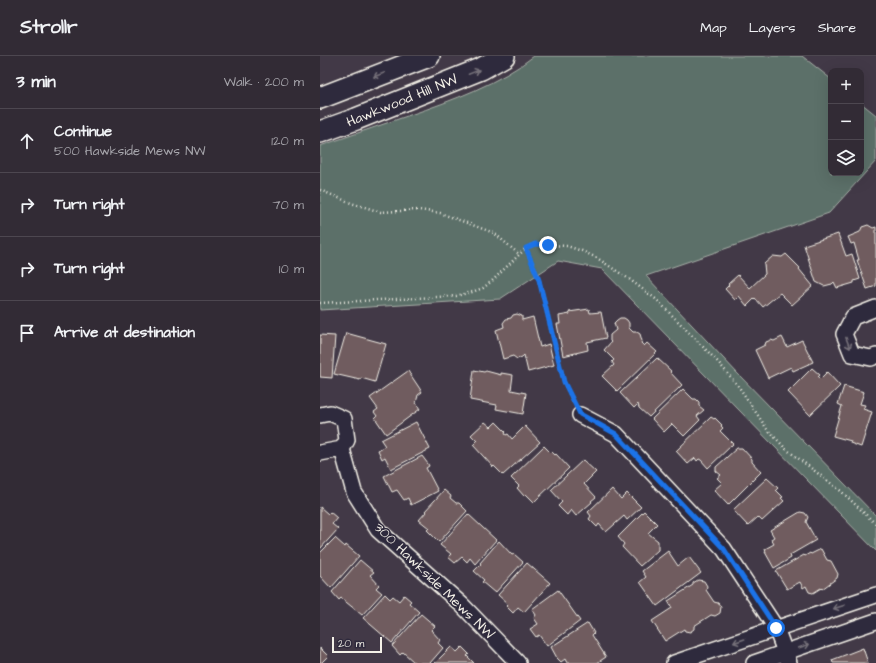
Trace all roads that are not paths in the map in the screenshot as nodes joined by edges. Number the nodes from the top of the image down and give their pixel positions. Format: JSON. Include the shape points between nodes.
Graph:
{"nodes":[{"id":1,"x":428,"y":56,"type":"edge"},
{"id":2,"x":504,"y":56,"type":"edge"},
{"id":3,"x":320,"y":98,"type":"edge"},
{"id":4,"x":320,"y":132,"type":"edge"},
{"id":5,"x":876,"y":308,"type":"edge"},
{"id":6,"x":876,"y":356,"type":"edge"},
{"id":7,"x":580,"y":414,"type":"road end"},
{"id":8,"x":320,"y":415,"type":"edge"},
{"id":9,"x":342,"y":449,"type":"junction"},
{"id":10,"x":320,"y":453,"type":"edge"},
{"id":11,"x":876,"y":595,"type":"edge"},
{"id":12,"x":876,"y":621,"type":"edge"},
{"id":13,"x":776,"y":628,"type":"junction"},
{"id":14,"x":787,"y":658,"type":"edge"},
{"id":15,"x":518,"y":663,"type":"edge"},
{"id":16,"x":674,"y":663,"type":"edge"},
{"id":17,"x":754,"y":663,"type":"edge"}],
"edges":[{"from":1,"to":3,"type":"street","one_way":true},
{"from":4,"to":2,"type":"street","name":"Hawkwood Hill NW","one_way":true,"via":[[481,69]]},
{"from":5,"to":6,"type":"street","one_way":true,"via":[[853,317],[844,334],[852,354],[871,358]]},
{"from":7,"to":13,"type":"street","via":[[616,434],[724,549]]},
{"from":8,"to":9,"type":"street","name":"300 Hawkside Mews NW","via":[[330,413],[344,419],[348,440]]},
{"from":9,"to":10,"type":"street"},
{"from":9,"to":15,"type":"street","name":"300 Hawkside Mews NW","via":[[354,492],[378,530],[462,604]]},
{"from":11,"to":13,"type":"street","one_way":true},
{"from":14,"to":12,"type":"street","one_way":true},
{"from":13,"to":14,"type":"street"},
{"from":13,"to":16,"type":"street","one_way":true},
{"from":14,"to":17,"type":"street"}]}
